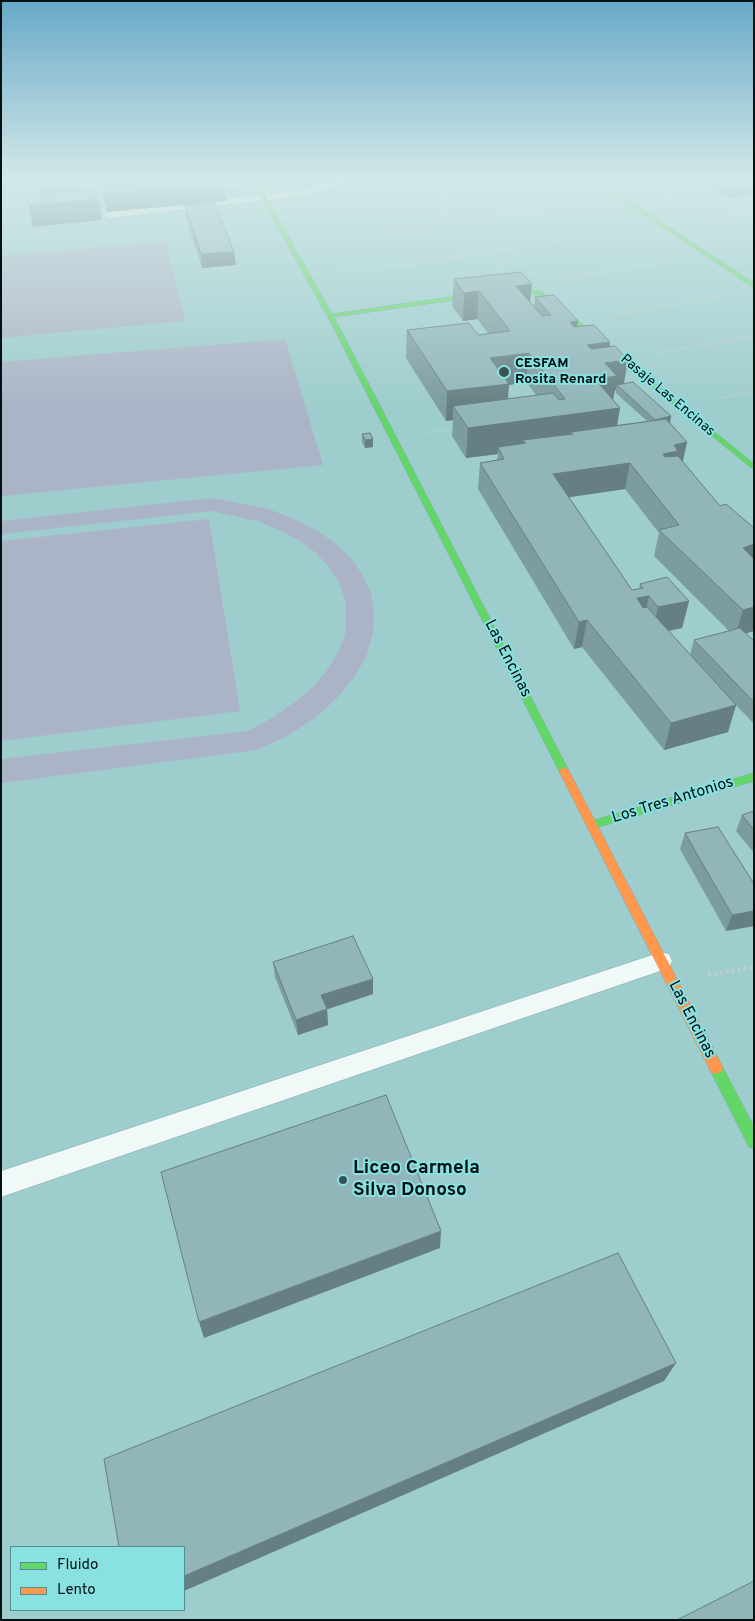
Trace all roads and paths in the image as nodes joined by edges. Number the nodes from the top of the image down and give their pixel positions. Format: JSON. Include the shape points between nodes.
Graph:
{"nodes":[{"id":1,"x":296,"y":256,"type":"edge"},
{"id":2,"x":464,"y":256,"type":"edge"},
{"id":3,"x":492,"y":256,"type":"edge"},
{"id":4,"x":708,"y":256,"type":"edge"},
{"id":5,"x":676,"y":261,"type":"dead end"},
{"id":6,"x":307,"y":275,"type":"junction"},
{"id":7,"x":562,"y":279,"type":"dead end"},
{"id":8,"x":754,"y":286,"type":"edge"},
{"id":9,"x":532,"y":291,"type":"junction"},
{"id":10,"x":724,"y":296,"type":"dead end"},
{"id":11,"x":330,"y":316,"type":"junction"},
{"id":12,"x":609,"y":316,"type":"dead end"},
{"id":13,"x":754,"y":336,"type":"edge"},
{"id":14,"x":653,"y":354,"type":"dead end"},
{"id":15,"x":507,"y":385,"type":"edge"},
{"id":16,"x":754,"y":391,"type":"edge"},
{"id":17,"x":707,"y":401,"type":"dead end"},
{"id":18,"x":521,"y":405,"type":"edge"},
{"id":19,"x":462,"y":428,"type":"edge"},
{"id":20,"x":392,"y":437,"type":"junction"},
{"id":21,"x":754,"y":468,"type":"edge"},
{"id":22,"x":754,"y":777,"type":"edge"},
{"id":23,"x":592,"y":825,"type":"junction"},
{"id":24,"x":661,"y":961,"type":"junction"},
{"id":25,"x":754,"y":966,"type":"edge"},
{"id":26,"x":731,"y":971,"type":"dead end"},
{"id":27,"x":754,"y":1142,"type":"edge"},
{"id":28,"x":1,"y":1184,"type":"edge"}],
"edges":[{"from":1,"to":6,"type":"street","name":"Las Encinas"},
{"from":2,"to":6,"type":"path"},
{"from":3,"to":9,"type":"path"},
{"from":4,"to":8,"type":"street"},
{"from":5,"to":7,"type":"path"},
{"from":6,"to":11,"type":"street","name":"Las Encinas"},
{"from":9,"to":11,"type":"street","via":[[505,291]]},
{"from":9,"to":21,"type":"street","name":"Pasaje Las Encinas","via":[[548,297]]},
{"from":10,"to":12,"type":"path"},
{"from":11,"to":20,"type":"street","name":"Las Encinas"},
{"from":13,"to":14,"type":"path"},
{"from":15,"to":18,"type":"path"},
{"from":16,"to":17,"type":"path"},
{"from":19,"to":20,"type":"path"},
{"from":20,"to":23,"type":"street","name":"Las Encinas"},
{"from":22,"to":23,"type":"street","name":"Los Tres Antonios"},
{"from":23,"to":24,"type":"street","name":"Las Encinas"},
{"from":24,"to":27,"type":"street","name":"Las Encinas"},
{"from":24,"to":28,"type":"lane"},
{"from":25,"to":26,"type":"path"}]}
